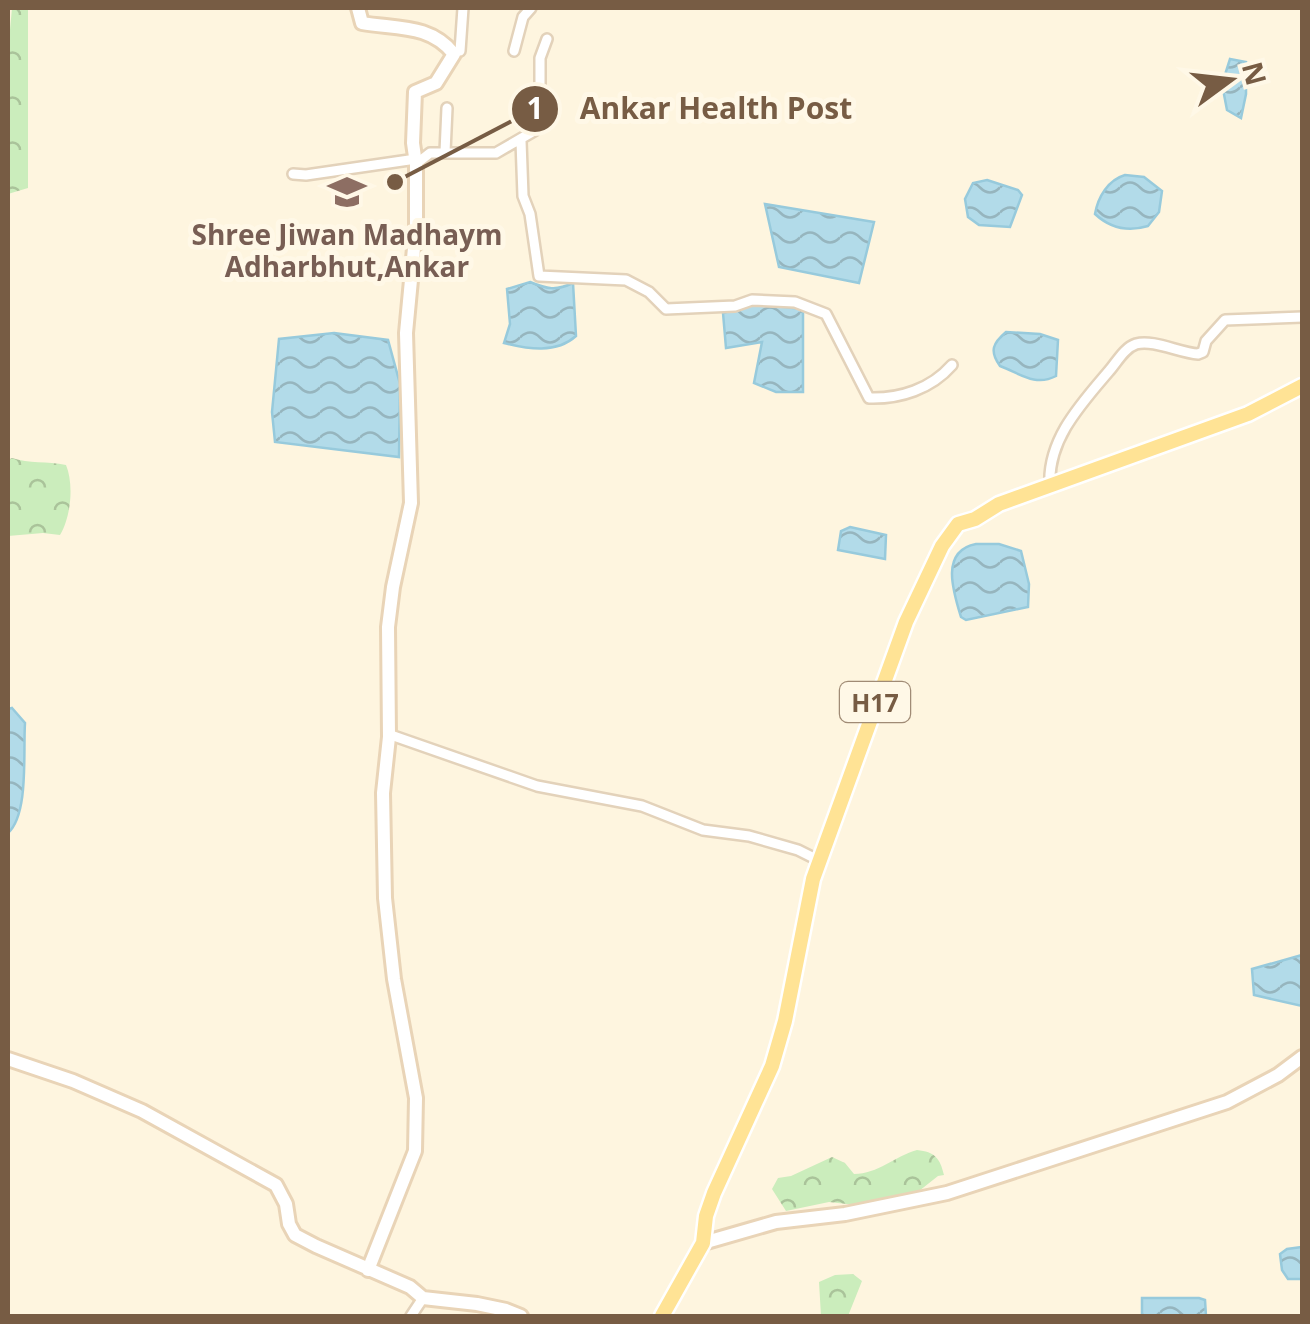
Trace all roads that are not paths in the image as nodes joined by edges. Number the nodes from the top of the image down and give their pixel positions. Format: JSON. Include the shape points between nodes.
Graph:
{"nodes":[{"id":1,"x":358,"y":8,"type":"edge"},
{"id":2,"x":463,"y":8,"type":"edge"},
{"id":3,"x":531,"y":8,"type":"edge"},
{"id":4,"x":547,"y":40,"type":"dead end"},
{"id":5,"x":460,"y":51,"type":"dead end"},
{"id":6,"x":514,"y":51,"type":"dead end"},
{"id":7,"x":448,"y":108,"type":"dead end"},
{"id":8,"x":521,"y":142,"type":"junction"},
{"id":9,"x":445,"y":152,"type":"junction"},
{"id":10,"x":416,"y":161,"type":"junction"},
{"id":11,"x":292,"y":174,"type":"dead end"},
{"id":12,"x":412,"y":265,"type":"junction"},
{"id":13,"x":460,"y":267,"type":"dead end"},
{"id":14,"x":1302,"y":316,"type":"edge"},
{"id":15,"x":952,"y":364,"type":"dead end"},
{"id":16,"x":1302,"y":386,"type":"edge"},
{"id":17,"x":1050,"y":486,"type":"junction"},
{"id":18,"x":388,"y":734,"type":"junction"},
{"id":19,"x":820,"y":860,"type":"junction"},
{"id":20,"x":1302,"y":1057,"type":"edge"},
{"id":21,"x":8,"y":1059,"type":"edge"},
{"id":22,"x":702,"y":1243,"type":"junction"},
{"id":23,"x":368,"y":1270,"type":"junction"},
{"id":24,"x":423,"y":1298,"type":"junction"},
{"id":25,"x":411,"y":1316,"type":"edge"},
{"id":26,"x":520,"y":1316,"type":"edge"},
{"id":27,"x":662,"y":1316,"type":"edge"}],
"edges":[{"from":1,"to":10,"type":"street","via":[[362,23],[420,29],[454,54],[436,84],[415,92]]},
{"from":2,"to":5,"type":"street"},
{"from":3,"to":6,"type":"street"},
{"from":4,"to":8,"type":"street","via":[[540,58],[540,122]]},
{"from":7,"to":9,"type":"street"},
{"from":8,"to":9,"type":"street","via":[[496,153]]},
{"from":8,"to":15,"type":"street","via":[[523,196],[539,276],[626,280],[666,309],[795,302],[826,314],[868,398],[920,389]]},
{"from":9,"to":10,"type":"street"},
{"from":10,"to":11,"type":"street"},
{"from":10,"to":12,"type":"street"},
{"from":12,"to":13,"type":"street"},
{"from":12,"to":18,"type":"street","via":[[406,332],[411,503],[388,627]]},
{"from":14,"to":17,"type":"street","via":[[1225,320],[1198,354],[1134,344],[1074,413],[1052,456]]},
{"from":16,"to":17,"type":"main road","number":"H17","via":[[1248,414]]},
{"from":17,"to":19,"type":"main road","number":"H17","via":[[958,524],[942,546],[906,622]]},
{"from":18,"to":19,"type":"street","via":[[537,786],[642,806],[703,830],[749,836]]},
{"from":18,"to":23,"type":"street","via":[[385,898],[416,1098],[414,1151]]},
{"from":19,"to":22,"type":"main road","number":"H17","via":[[772,1066],[714,1194]]},
{"from":20,"to":22,"type":"street","via":[[1227,1102],[948,1193],[776,1222]]},
{"from":21,"to":23,"type":"street","via":[[142,1111],[276,1185],[295,1234]]},
{"from":22,"to":27,"type":"main road"},
{"from":23,"to":24,"type":"street"},
{"from":24,"to":25,"type":"street"},
{"from":24,"to":26,"type":"street"}]}
